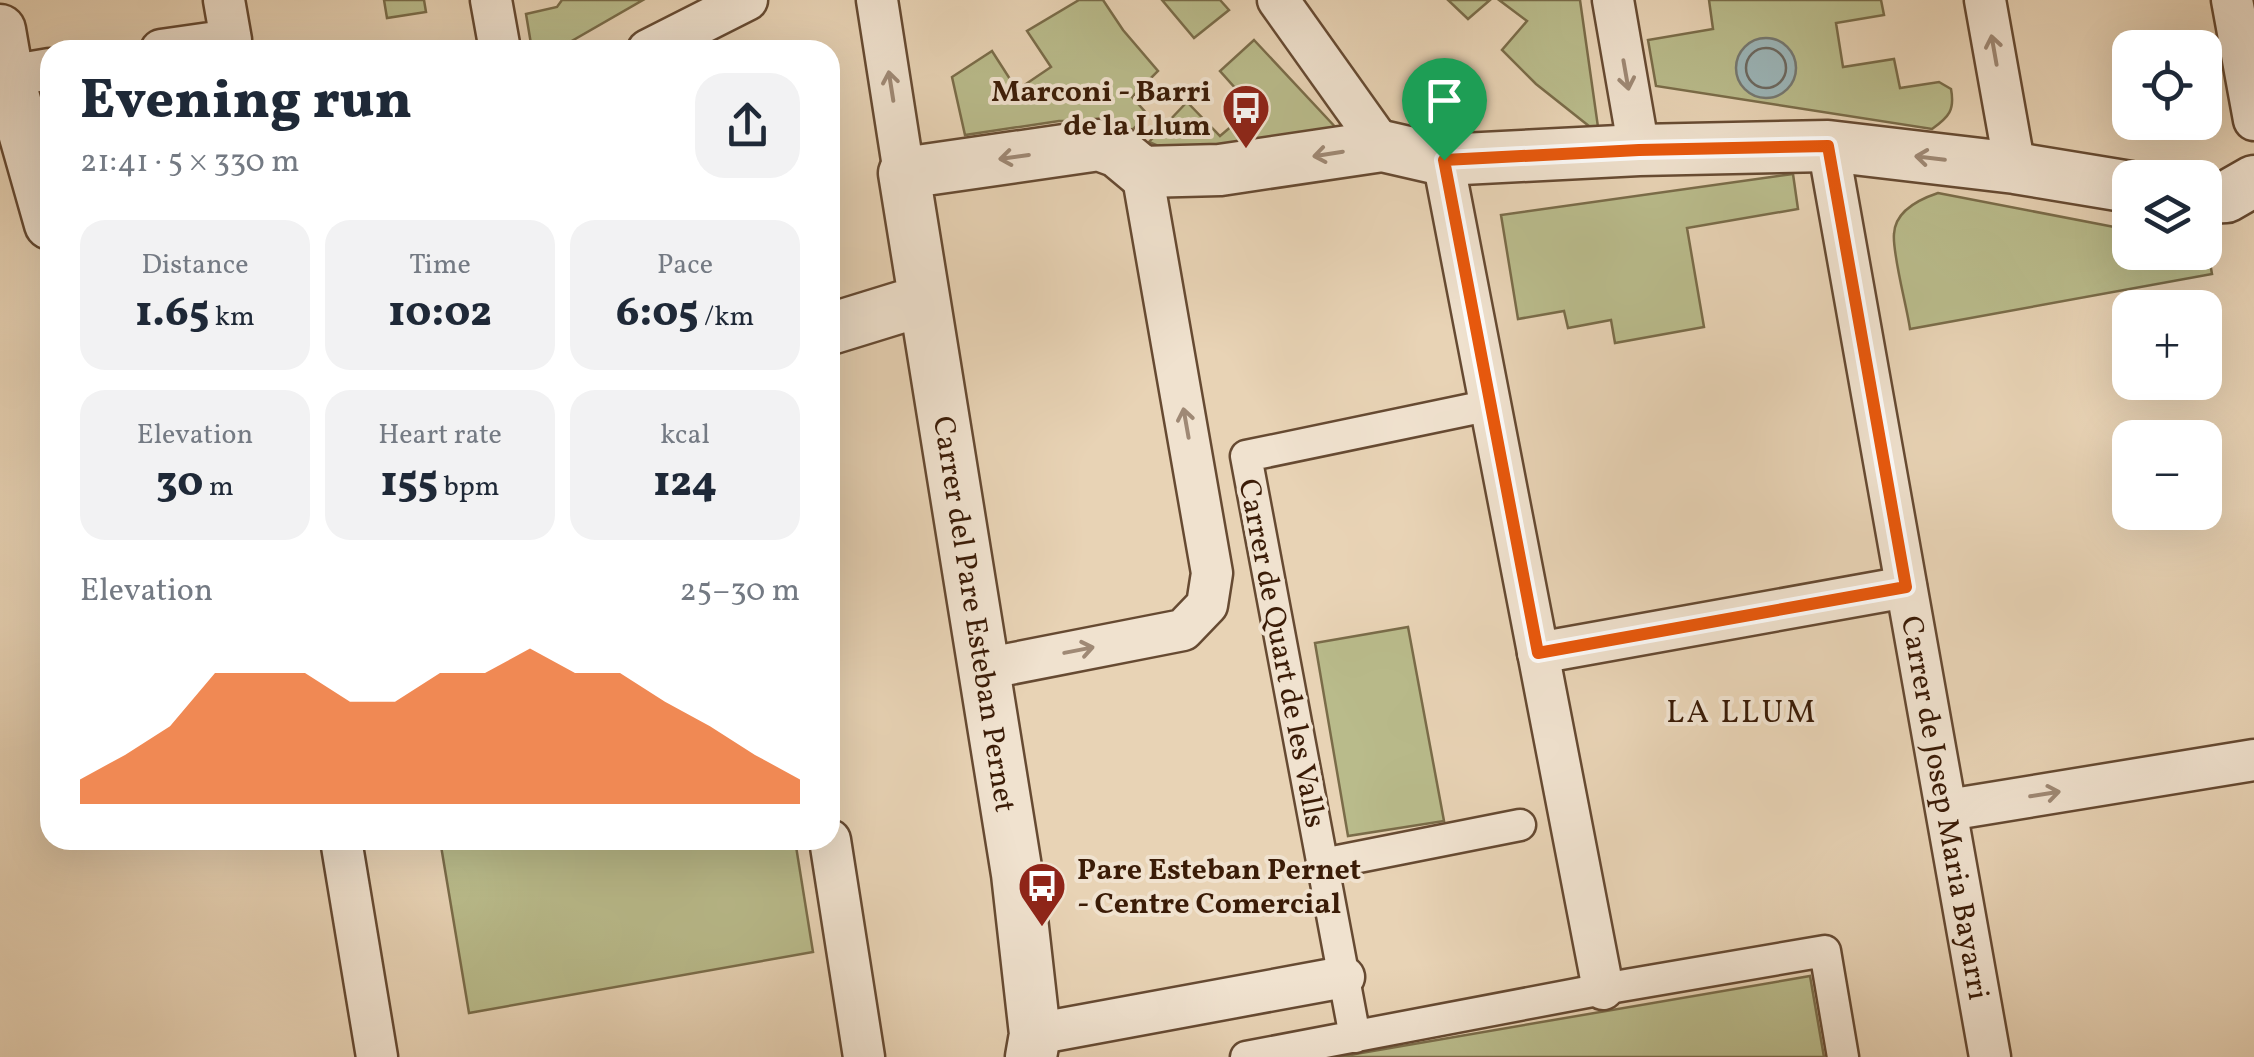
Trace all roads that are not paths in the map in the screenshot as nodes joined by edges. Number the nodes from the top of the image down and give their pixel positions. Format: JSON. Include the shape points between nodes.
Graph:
{"nodes":[{"id":1,"x":224,"y":0,"type":"edge"},
{"id":2,"x":491,"y":0,"type":"edge"},
{"id":3,"x":747,"y":0,"type":"edge"},
{"id":4,"x":877,"y":0,"type":"edge"},
{"id":5,"x":1278,"y":0,"type":"edge"},
{"id":6,"x":1613,"y":0,"type":"edge"},
{"id":7,"x":1985,"y":0,"type":"edge"},
{"id":8,"x":2232,"y":0,"type":"edge"},
{"id":9,"x":231,"y":40,"type":"edge"},
{"id":10,"x":498,"y":40,"type":"edge"},
{"id":11,"x":668,"y":40,"type":"edge"},
{"id":12,"x":19,"y":58,"type":"edge"},
{"id":13,"x":2254,"y":120,"type":"edge"},
{"id":14,"x":1382,"y":146,"type":"junction"},
{"id":15,"x":1828,"y":146,"type":"junction"},
{"id":16,"x":1639,"y":150,"type":"junction"},
{"id":17,"x":1444,"y":160,"type":"junction"},
{"id":18,"x":2015,"y":168,"type":"junction"},
{"id":19,"x":40,"y":170,"type":"edge"},
{"id":20,"x":1142,"y":172,"type":"junction"},
{"id":21,"x":904,"y":173,"type":"junction"},
{"id":22,"x":2254,"y":181,"type":"edge"},
{"id":23,"x":2112,"y":184,"type":"edge"},
{"id":24,"x":2222,"y":197,"type":"edge"},
{"id":25,"x":924,"y":300,"type":"junction"},
{"id":26,"x":840,"y":326,"type":"edge"},
{"id":27,"x":1491,"y":405,"type":"junction"},
{"id":28,"x":1906,"y":587,"type":"junction"},
{"id":29,"x":1538,"y":653,"type":"junction"},
{"id":30,"x":984,"y":669,"type":"junction"},
{"id":31,"x":2254,"y":760,"type":"edge"},
{"id":32,"x":1948,"y":810,"type":"junction"},
{"id":33,"x":1520,"y":825,"type":"dead end"},
{"id":34,"x":343,"y":850,"type":"edge"},
{"id":35,"x":832,"y":850,"type":"edge"},
{"id":36,"x":1323,"y":864,"type":"junction"},
{"id":37,"x":1344,"y":976,"type":"junction"},
{"id":38,"x":1603,"y":989,"type":"junction"},
{"id":39,"x":1356,"y":1037,"type":"junction"},
{"id":40,"x":1033,"y":1046,"type":"edge"},
{"id":41,"x":377,"y":1057,"type":"edge"},
{"id":42,"x":864,"y":1057,"type":"edge"},
{"id":43,"x":1246,"y":1057,"type":"edge"},
{"id":44,"x":1843,"y":1057,"type":"edge"},
{"id":45,"x":1990,"y":1057,"type":"edge"}],
"edges":[{"from":1,"to":9,"type":"street"},
{"from":2,"to":10,"type":"street"},
{"from":3,"to":11,"type":"street"},
{"from":21,"to":4,"type":"street","one_way":true},
{"from":5,"to":14,"type":"street"},
{"from":6,"to":16,"type":"street","one_way":true},
{"from":18,"to":7,"type":"street","one_way":true},
{"from":8,"to":13,"type":"street"},
{"from":12,"to":19,"type":"street"},
{"from":14,"to":17,"type":"street"},
{"from":14,"to":20,"type":"street","one_way":true,"via":[[1220,170]]},
{"from":15,"to":16,"type":"street"},
{"from":18,"to":15,"type":"street","one_way":true},
{"from":15,"to":28,"type":"street","name":"Carrer de Josep Maria Bayarri"},
{"from":16,"to":17,"type":"street"},
{"from":17,"to":27,"type":"street"},
{"from":18,"to":23,"type":"street"},
{"from":20,"to":21,"type":"street","one_way":true,"via":[[1099,145]]},
{"from":30,"to":20,"type":"street","name":"Carrer de Quart de les Valls","one_way":true,"via":[[1183,630],[1207,605],[1212,573]]},
{"from":21,"to":25,"type":"street","name":"Carrer del Pare Esteban Pernet"},
{"from":22,"to":24,"type":"street"},
{"from":25,"to":26,"type":"street"},
{"from":25,"to":30,"type":"street","name":"Carrer del Pare Esteban Pernet"},
{"from":27,"to":29,"type":"street"},
{"from":27,"to":36,"type":"street","name":"Carrer de Quart de les Valls","via":[[1246,456]]},
{"from":28,"to":29,"type":"street"},
{"from":28,"to":32,"type":"street","name":"Carrer de Josep Maria Bayarri"},
{"from":29,"to":38,"type":"street"},
{"from":30,"to":40,"type":"street","name":"Carrer del Pare Esteban Pernet","via":[[1017,874]]},
{"from":32,"to":31,"type":"street","one_way":true},
{"from":32,"to":45,"type":"street","name":"Carrer de Josep Maria Bayarri"},
{"from":33,"to":36,"type":"street"},
{"from":34,"to":41,"type":"street"},
{"from":35,"to":42,"type":"street"},
{"from":36,"to":37,"type":"street","name":"Carrer de Quart de les Valls"},
{"from":37,"to":39,"type":"street","name":"Carrer de Quart de les Valls"},
{"from":37,"to":40,"type":"street"},
{"from":38,"to":39,"type":"street"},
{"from":38,"to":44,"type":"street","via":[[1826,951]]},
{"from":39,"to":43,"type":"street"}]}
